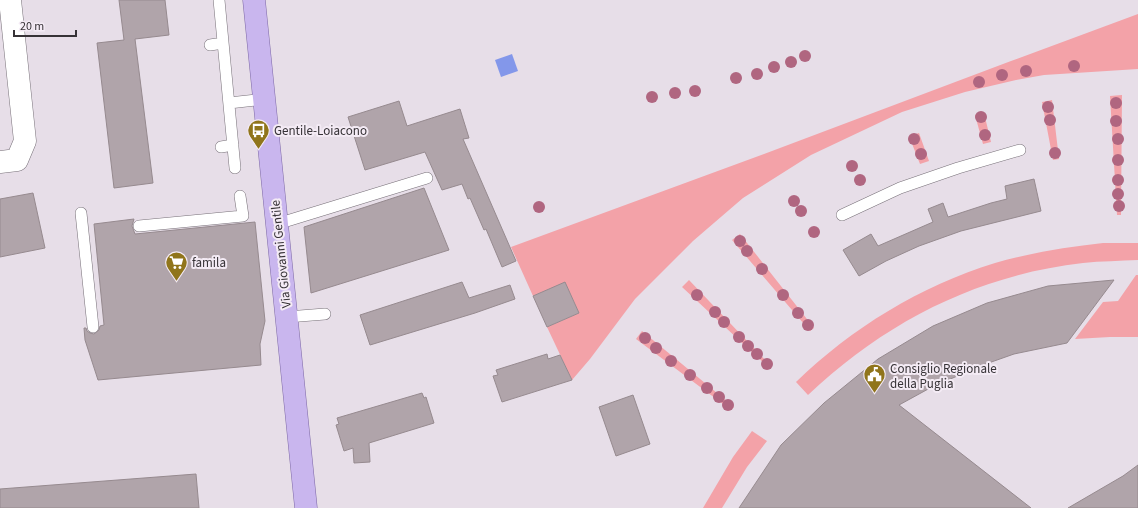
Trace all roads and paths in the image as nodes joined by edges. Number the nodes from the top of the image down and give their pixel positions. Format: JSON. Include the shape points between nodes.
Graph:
{"nodes":[{"id":1,"x":10,"y":0,"type":"edge"},
{"id":2,"x":219,"y":0,"type":"edge"},
{"id":3,"x":254,"y":0,"type":"edge"},
{"id":4,"x":223,"y":43,"type":"junction"},
{"id":5,"x":210,"y":45,"type":"dead end"},
{"id":6,"x":264,"y":99,"type":"junction"},
{"id":7,"x":229,"y":103,"type":"junction"},
{"id":8,"x":233,"y":144,"type":"junction"},
{"id":9,"x":221,"y":147,"type":"dead end"},
{"id":10,"x":1020,"y":150,"type":"dead end"},
{"id":11,"x":0,"y":162,"type":"edge"},
{"id":12,"x":235,"y":168,"type":"dead end"},
{"id":13,"x":427,"y":178,"type":"dead end"},
{"id":14,"x":240,"y":196,"type":"dead end"},
{"id":15,"x":81,"y":213,"type":"dead end"},
{"id":16,"x":842,"y":215,"type":"dead end"},
{"id":17,"x":277,"y":224,"type":"junction"},
{"id":18,"x":139,"y":226,"type":"dead end"},
{"id":19,"x":325,"y":314,"type":"dead end"},
{"id":20,"x":287,"y":318,"type":"junction"},
{"id":21,"x":93,"y":327,"type":"dead end"},
{"id":22,"x":306,"y":508,"type":"edge"}],
"edges":[{"from":1,"to":11,"type":"street","via":[[25,141],[17,160]]},
{"from":2,"to":4,"type":"lane"},
{"from":3,"to":6,"type":"main road","name":"Via Giovanni Gentile"},
{"from":4,"to":5,"type":"lane"},
{"from":4,"to":7,"type":"lane"},
{"from":6,"to":7,"type":"lane"},
{"from":6,"to":17,"type":"main road","name":"Via Giovanni Gentile"},
{"from":7,"to":8,"type":"lane"},
{"from":8,"to":9,"type":"lane"},
{"from":8,"to":12,"type":"lane"},
{"from":10,"to":16,"type":"lane","via":[[900,188]]},
{"from":13,"to":17,"type":"lane"},
{"from":14,"to":18,"type":"lane","via":[[243,216]]},
{"from":15,"to":21,"type":"lane"},
{"from":17,"to":20,"type":"main road","name":"Via Giovanni Gentile"},
{"from":19,"to":20,"type":"lane"},
{"from":20,"to":22,"type":"main road","name":"Via Giovanni Gentile"}]}
